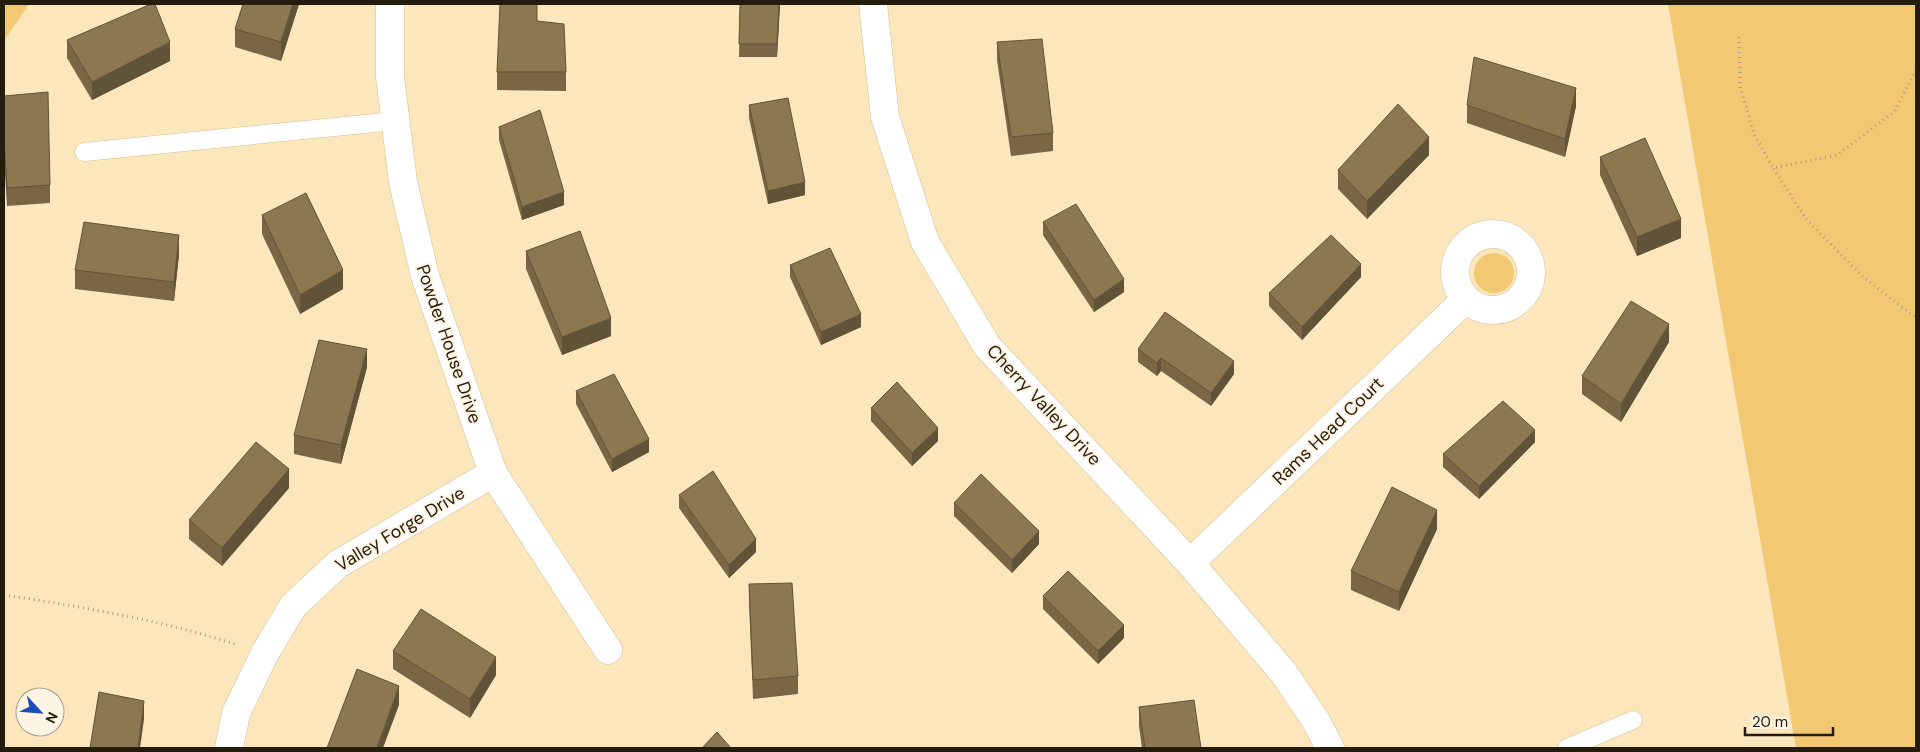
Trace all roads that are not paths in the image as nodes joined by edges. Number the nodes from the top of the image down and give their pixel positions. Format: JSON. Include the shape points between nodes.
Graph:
{"nodes":[{"id":1,"x":390,"y":4,"type":"edge"},
{"id":2,"x":873,"y":4,"type":"edge"},
{"id":3,"x":395,"y":121,"type":"junction"},
{"id":4,"x":84,"y":152,"type":"dead end"},
{"id":5,"x":1466,"y":299,"type":"dead end"},
{"id":6,"x":493,"y":473,"type":"junction"},
{"id":7,"x":1190,"y":563,"type":"junction"},
{"id":8,"x":608,"y":650,"type":"dead end"},
{"id":9,"x":1633,"y":720,"type":"dead end"},
{"id":10,"x":229,"y":748,"type":"edge"},
{"id":11,"x":1330,"y":748,"type":"edge"},
{"id":12,"x":1567,"y":748,"type":"edge"}],
"edges":[{"from":1,"to":3,"type":"street","name":"Powder House Drive","via":[[390,77]]},
{"from":2,"to":7,"type":"street","name":"Cherry Valley Drive","via":[[885,117],[925,242],[988,346]]},
{"from":3,"to":4,"type":"lane"},
{"from":3,"to":6,"type":"street","name":"Powder House Drive","via":[[403,182],[425,276]]},
{"from":5,"to":7,"type":"street","name":"Rams Head Court"},
{"from":6,"to":8,"type":"street","name":"Powder House Drive"},
{"from":6,"to":10,"type":"street","name":"Valley Forge Drive","via":[[338,564],[293,606],[265,653],[236,713]]},
{"from":7,"to":11,"type":"street","name":"Cherry Valley Drive","via":[[1283,672]]},
{"from":9,"to":12,"type":"lane"}]}
